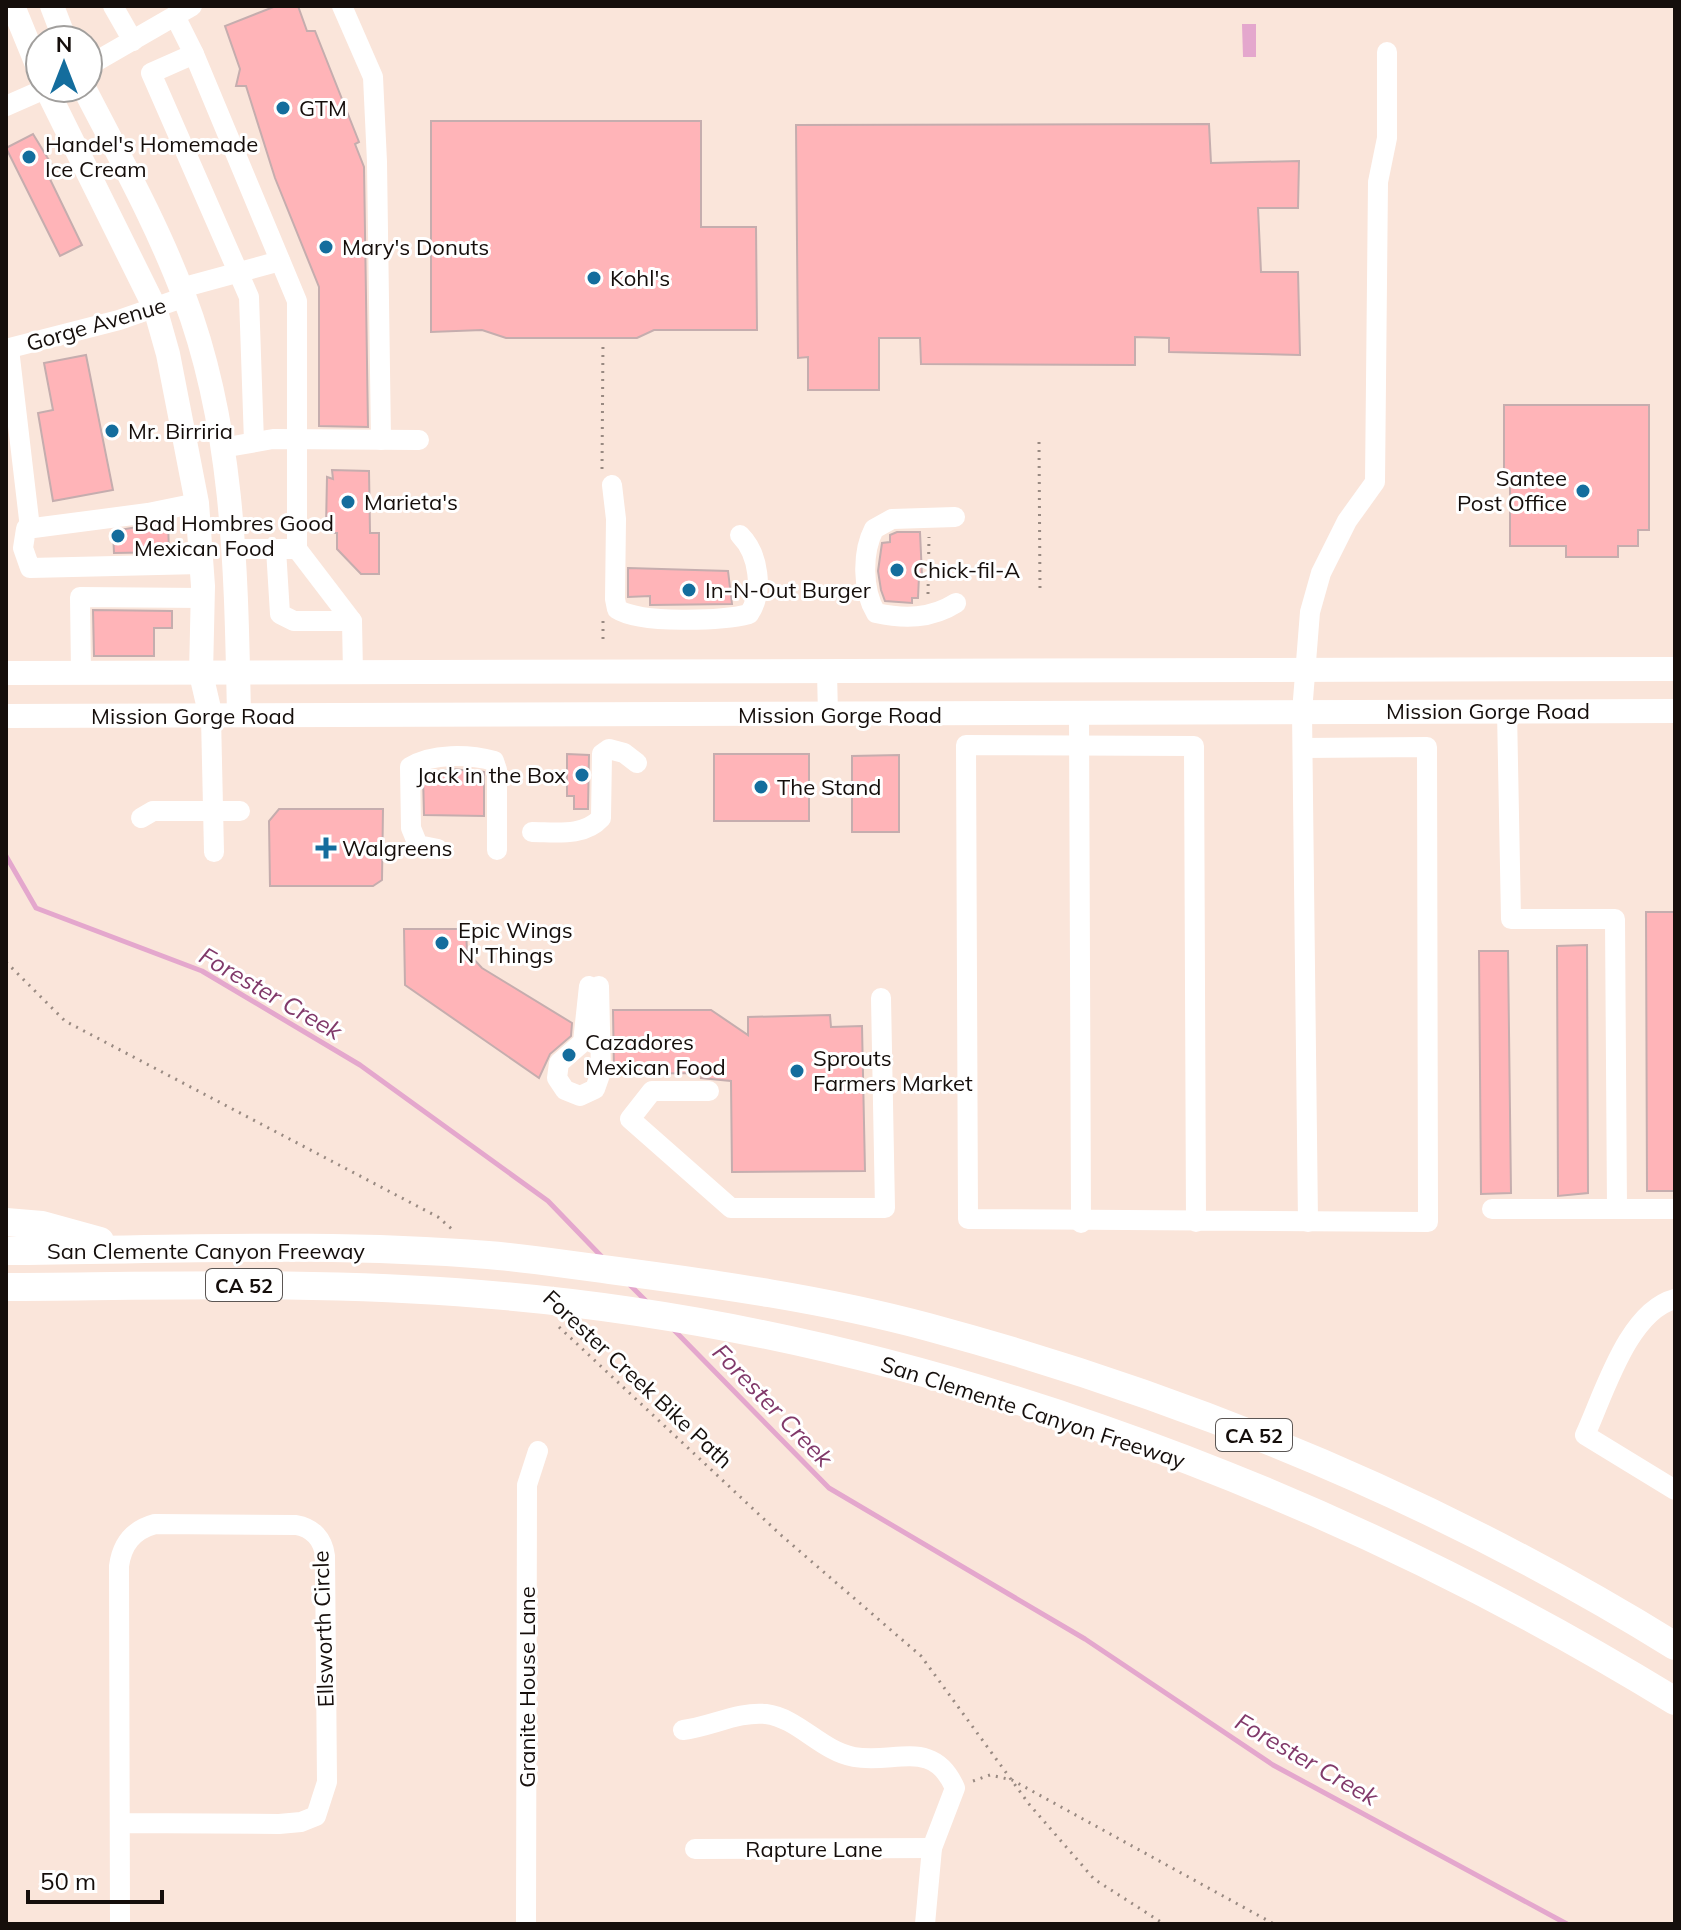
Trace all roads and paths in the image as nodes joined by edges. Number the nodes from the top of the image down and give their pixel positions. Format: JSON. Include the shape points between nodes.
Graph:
{"nodes":[{"id":1,"x":13,"y":6,"type":"edge"},
{"id":2,"x":113,"y":6,"type":"edge"},
{"id":3,"x":342,"y":6,"type":"edge"},
{"id":4,"x":184,"y":11,"type":"edge"},
{"id":5,"x":24,"y":33,"type":"edge"},
{"id":6,"x":133,"y":41,"type":"junction"},
{"id":7,"x":1387,"y":52,"type":"dead end"},
{"id":8,"x":194,"y":54,"type":"junction"},
{"id":9,"x":104,"y":57,"type":"edge"},
{"id":10,"x":55,"y":104,"type":"edge"},
{"id":11,"x":92,"y":104,"type":"edge"},
{"id":12,"x":280,"y":261,"type":"junction"},
{"id":13,"x":237,"y":274,"type":"junction"},
{"id":14,"x":183,"y":293,"type":"junction"},
{"id":15,"x":155,"y":308,"type":"junction"},
{"id":16,"x":8,"y":349,"type":"edge"},
{"id":17,"x":297,"y":439,"type":"junction"},
{"id":18,"x":381,"y":440,"type":"junction"},
{"id":19,"x":419,"y":440,"type":"dead end"},
{"id":20,"x":254,"y":442,"type":"junction"},
{"id":21,"x":1039,"y":442,"type":"dead end"},
{"id":22,"x":222,"y":448,"type":"junction"},
{"id":23,"x":612,"y":485,"type":"dead end"},
{"id":24,"x":197,"y":503,"type":"junction"},
{"id":25,"x":955,"y":517,"type":"dead end"},
{"id":26,"x":929,"y":518,"type":"junction"},
{"id":27,"x":30,"y":528,"type":"junction"},
{"id":28,"x":740,"y":535,"type":"dead end"},
{"id":29,"x":235,"y":549,"type":"junction"},
{"id":30,"x":286,"y":549,"type":"junction"},
{"id":31,"x":201,"y":564,"type":"junction"},
{"id":32,"x":1040,"y":591,"type":"dead end"},
{"id":33,"x":203,"y":598,"type":"junction"},
{"id":34,"x":956,"y":603,"type":"dead end"},
{"id":35,"x":928,"y":616,"type":"junction"},
{"id":36,"x":352,"y":621,"type":"junction"},
{"id":37,"x":1675,"y":669,"type":"edge"},
{"id":38,"x":1308,"y":670,"type":"junction"},
{"id":39,"x":9,"y":672,"type":"edge"},
{"id":40,"x":827,"y":672,"type":"junction"},
{"id":41,"x":81,"y":673,"type":"junction"},
{"id":42,"x":353,"y":673,"type":"junction"},
{"id":43,"x":201,"y":674,"type":"junction"},
{"id":44,"x":238,"y":674,"type":"junction"},
{"id":45,"x":1507,"y":711,"type":"junction"},
{"id":46,"x":1675,"y":711,"type":"edge"},
{"id":47,"x":1302,"y":712,"type":"junction"},
{"id":48,"x":1079,"y":713,"type":"junction"},
{"id":49,"x":239,"y":715,"type":"junction"},
{"id":50,"x":828,"y":715,"type":"junction"},
{"id":51,"x":6,"y":716,"type":"edge"},
{"id":52,"x":211,"y":717,"type":"junction"},
{"id":53,"x":1077,"y":747,"type":"junction"},
{"id":54,"x":1303,"y":748,"type":"junction"},
{"id":55,"x":637,"y":763,"type":"dead end"},
{"id":56,"x":213,"y":811,"type":"junction"},
{"id":57,"x":240,"y":811,"type":"dead end"},
{"id":58,"x":141,"y":818,"type":"dead end"},
{"id":59,"x":532,"y":832,"type":"dead end"},
{"id":60,"x":438,"y":849,"type":"dead end"},
{"id":61,"x":497,"y":850,"type":"dead end"},
{"id":62,"x":214,"y":852,"type":"dead end"},
{"id":63,"x":6,"y":962,"type":"edge"},
{"id":64,"x":594,"y":986,"type":"joint"},
{"id":65,"x":881,"y":998,"type":"dead end"},
{"id":66,"x":709,"y":1091,"type":"dead end"},
{"id":67,"x":1492,"y":1209,"type":"dead end"},
{"id":68,"x":1617,"y":1209,"type":"junction"},
{"id":69,"x":1675,"y":1209,"type":"edge"},
{"id":70,"x":6,"y":1222,"type":"edge"},
{"id":71,"x":1196,"y":1222,"type":"junction"},
{"id":72,"x":1308,"y":1222,"type":"junction"},
{"id":73,"x":1081,"y":1223,"type":"junction"},
{"id":74,"x":461,"y":1238,"type":"dead end"},
{"id":75,"x":132,"y":1250,"type":"junction"},
{"id":76,"x":6,"y":1251,"type":"edge"},
{"id":77,"x":162,"y":1286,"type":"junction"},
{"id":78,"x":6,"y":1287,"type":"edge"},
{"id":79,"x":1675,"y":1299,"type":"edge"},
{"id":80,"x":6,"y":1306,"type":"edge"},
{"id":81,"x":555,"y":1323,"type":"dead end"},
{"id":82,"x":538,"y":1451,"type":"dead end"},
{"id":83,"x":1675,"y":1490,"type":"edge"},
{"id":84,"x":1675,"y":1646,"type":"edge"},
{"id":85,"x":1675,"y":1701,"type":"edge"},
{"id":86,"x":683,"y":1730,"type":"dead end"},
{"id":87,"x":1012,"y":1780,"type":"junction"},
{"id":88,"x":955,"y":1788,"type":"junction"},
{"id":89,"x":122,"y":1823,"type":"junction"},
{"id":90,"x":932,"y":1848,"type":"junction"},
{"id":91,"x":695,"y":1849,"type":"dead end"},
{"id":92,"x":120,"y":1924,"type":"edge"},
{"id":93,"x":526,"y":1924,"type":"edge"},
{"id":94,"x":925,"y":1924,"type":"edge"},
{"id":95,"x":1164,"y":1924,"type":"edge"},
{"id":96,"x":1274,"y":1924,"type":"edge"}],
"edges":[{"from":1,"to":5,"type":"main road"},
{"from":2,"to":6,"type":"street"},
{"from":3,"to":18,"type":"street","via":[[373,77]]},
{"from":4,"to":6,"type":"street"},
{"from":4,"to":8,"type":"street"},
{"from":6,"to":9,"type":"street"},
{"from":7,"to":38,"type":"street","via":[[1387,138],[1378,182],[1375,482],[1347,521],[1321,573],[1310,612]]},
{"from":8,"to":12,"type":"street"},
{"from":8,"to":13,"type":"street","via":[[151,73]]},
{"from":10,"to":15,"type":"main road"},
{"from":11,"to":14,"type":"main road"},
{"from":12,"to":13,"type":"street","name":"Gorge Avenue"},
{"from":12,"to":17,"type":"street","via":[[298,308]]},
{"from":13,"to":14,"type":"street","name":"Gorge Avenue"},
{"from":13,"to":20,"type":"street","via":[[249,297]]},
{"from":14,"to":15,"type":"street","name":"Gorge Avenue"},
{"from":14,"to":22,"type":"main road","via":[[205,363]]},
{"from":15,"to":16,"type":"street","name":"Gorge Avenue"},
{"from":15,"to":24,"type":"main road","via":[[177,387]]},
{"from":16,"to":27,"type":"street"},
{"from":17,"to":18,"type":"street"},
{"from":17,"to":20,"type":"street"},
{"from":17,"to":30,"type":"street"},
{"from":18,"to":19,"type":"street"},
{"from":20,"to":22,"type":"street"},
{"from":21,"to":32,"type":"path"},
{"from":22,"to":29,"type":"main road"},
{"from":23,"to":28,"type":"street","via":[[615,599],[617,609],[626,614],[749,614],[756,603],[757,568]]},
{"from":24,"to":27,"type":"street"},
{"from":24,"to":31,"type":"main road"},
{"from":25,"to":26,"type":"street"},
{"from":26,"to":35,"type":"path"},
{"from":26,"to":35,"type":"street","via":[[877,518],[865,525],[862,538],[869,601],[876,613]]},
{"from":27,"to":31,"type":"street","via":[[23,548],[30,568]]},
{"from":29,"to":30,"type":"street"},
{"from":29,"to":44,"type":"main road"},
{"from":30,"to":36,"type":"street"},
{"from":30,"to":36,"type":"street","via":[[280,614],[294,621]]},
{"from":31,"to":33,"type":"main road"},
{"from":33,"to":41,"type":"street","via":[[80,597]]},
{"from":33,"to":43,"type":"main road"},
{"from":34,"to":35,"type":"street"},
{"from":36,"to":42,"type":"street"},
{"from":37,"to":38,"type":"main road","name":"Mission Gorge Road"},
{"from":38,"to":40,"type":"main road","name":"Mission Gorge Road"},
{"from":38,"to":47,"type":"street"},
{"from":39,"to":41,"type":"main road","name":"Mission Gorge Road"},
{"from":40,"to":42,"type":"main road","name":"Mission Gorge Road"},
{"from":40,"to":50,"type":"street"},
{"from":41,"to":43,"type":"main road","name":"Mission Gorge Road"},
{"from":42,"to":44,"type":"main road","name":"Mission Gorge Road"},
{"from":43,"to":44,"type":"main road","name":"Mission Gorge Road"},
{"from":43,"to":52,"type":"main road"},
{"from":44,"to":49,"type":"main road"},
{"from":45,"to":46,"type":"main road","name":"Mission Gorge Road"},
{"from":45,"to":47,"type":"main road","name":"Mission Gorge Road"},
{"from":45,"to":68,"type":"street","via":[[1511,919],[1615,919]]},
{"from":47,"to":48,"type":"main road","name":"Mission Gorge Road"},
{"from":47,"to":54,"type":"street"},
{"from":48,"to":50,"type":"main road","name":"Mission Gorge Road"},
{"from":48,"to":53,"type":"street"},
{"from":49,"to":50,"type":"main road","name":"Mission Gorge Road"},
{"from":49,"to":52,"type":"main road","name":"Mission Gorge Road"},
{"from":51,"to":52,"type":"main road","name":"Mission Gorge Road"},
{"from":52,"to":56,"type":"street"},
{"from":53,"to":71,"type":"street","via":[[1194,746]]},
{"from":53,"to":73,"type":"street"},
{"from":53,"to":73,"type":"street","via":[[966,745],[968,1219]]},
{"from":54,"to":72,"type":"street"},
{"from":54,"to":72,"type":"street","via":[[1427,747],[1428,1222]]},
{"from":55,"to":59,"type":"street","via":[[609,749],[602,754],[601,818],[593,827]]},
{"from":56,"to":57,"type":"street"},
{"from":56,"to":58,"type":"street","via":[[153,811]]},
{"from":56,"to":62,"type":"street"},
{"from":60,"to":61,"type":"street","via":[[418,845],[411,828],[410,767],[424,758],[481,757],[494,761],[497,770]]},
{"from":63,"to":74,"type":"path","via":[[65,1021],[438,1217]]},
{"from":64,"to":64,"type":"street","via":[[601,1072],[595,1089],[580,1096],[565,1090],[557,1078],[559,1063],[583,1042]]},
{"from":65,"to":66,"type":"street","via":[[885,1208],[731,1208],[630,1119],[652,1091]]},
{"from":67,"to":68,"type":"street"},
{"from":68,"to":69,"type":"street"},
{"from":70,"to":75,"type":"highway","via":[[42,1225]]},
{"from":71,"to":72,"type":"street"},
{"from":71,"to":73,"type":"street"},
{"from":75,"to":76,"type":"highway","name":"San Clemente Canyon Freeway","number":"CA 52"},
{"from":75,"to":84,"type":"highway","name":"San Clemente Canyon Freeway","number":"CA 52","via":[[488,1255],[700,1282],[927,1326],[1109,1381],[1237,1428],[1436,1514]]},
{"from":77,"to":78,"type":"highway","name":"San Clemente Canyon Freeway","number":"CA 52"},
{"from":77,"to":80,"type":"highway"},
{"from":77,"to":85,"type":"highway","name":"San Clemente Canyon Freeway","number":"CA 52","via":[[330,1285],[482,1294],[718,1325],[863,1356],[1133,1441],[1354,1531],[1576,1643]]},
{"from":79,"to":83,"type":"street","via":[[1638,1322],[1585,1435]]},
{"from":81,"to":87,"type":"path","name":"Forester Creek Bike Path","via":[[782,1536],[921,1656]]},
{"from":82,"to":93,"type":"street","name":"Granite House Lane","via":[[527,1485]]},
{"from":86,"to":88,"type":"street","via":[[765,1714],[847,1755],[932,1759],[946,1768]]},
{"from":87,"to":88,"type":"path","via":[[990,1775]]},
{"from":87,"to":95,"type":"path","name":"Forester Creek Bike Path","via":[[1094,1879]]},
{"from":87,"to":96,"type":"path"},
{"from":88,"to":90,"type":"street"},
{"from":89,"to":89,"type":"street","name":"Ellsworth Circle","via":[[119,1566],[128,1540],[155,1524],[309,1529],[319,1538],[325,1556],[327,1782],[316,1816],[279,1824]]},
{"from":89,"to":92,"type":"street","name":"Ellsworth Circle"},
{"from":90,"to":91,"type":"street","name":"Rapture Lane"},
{"from":90,"to":94,"type":"street"}]}
